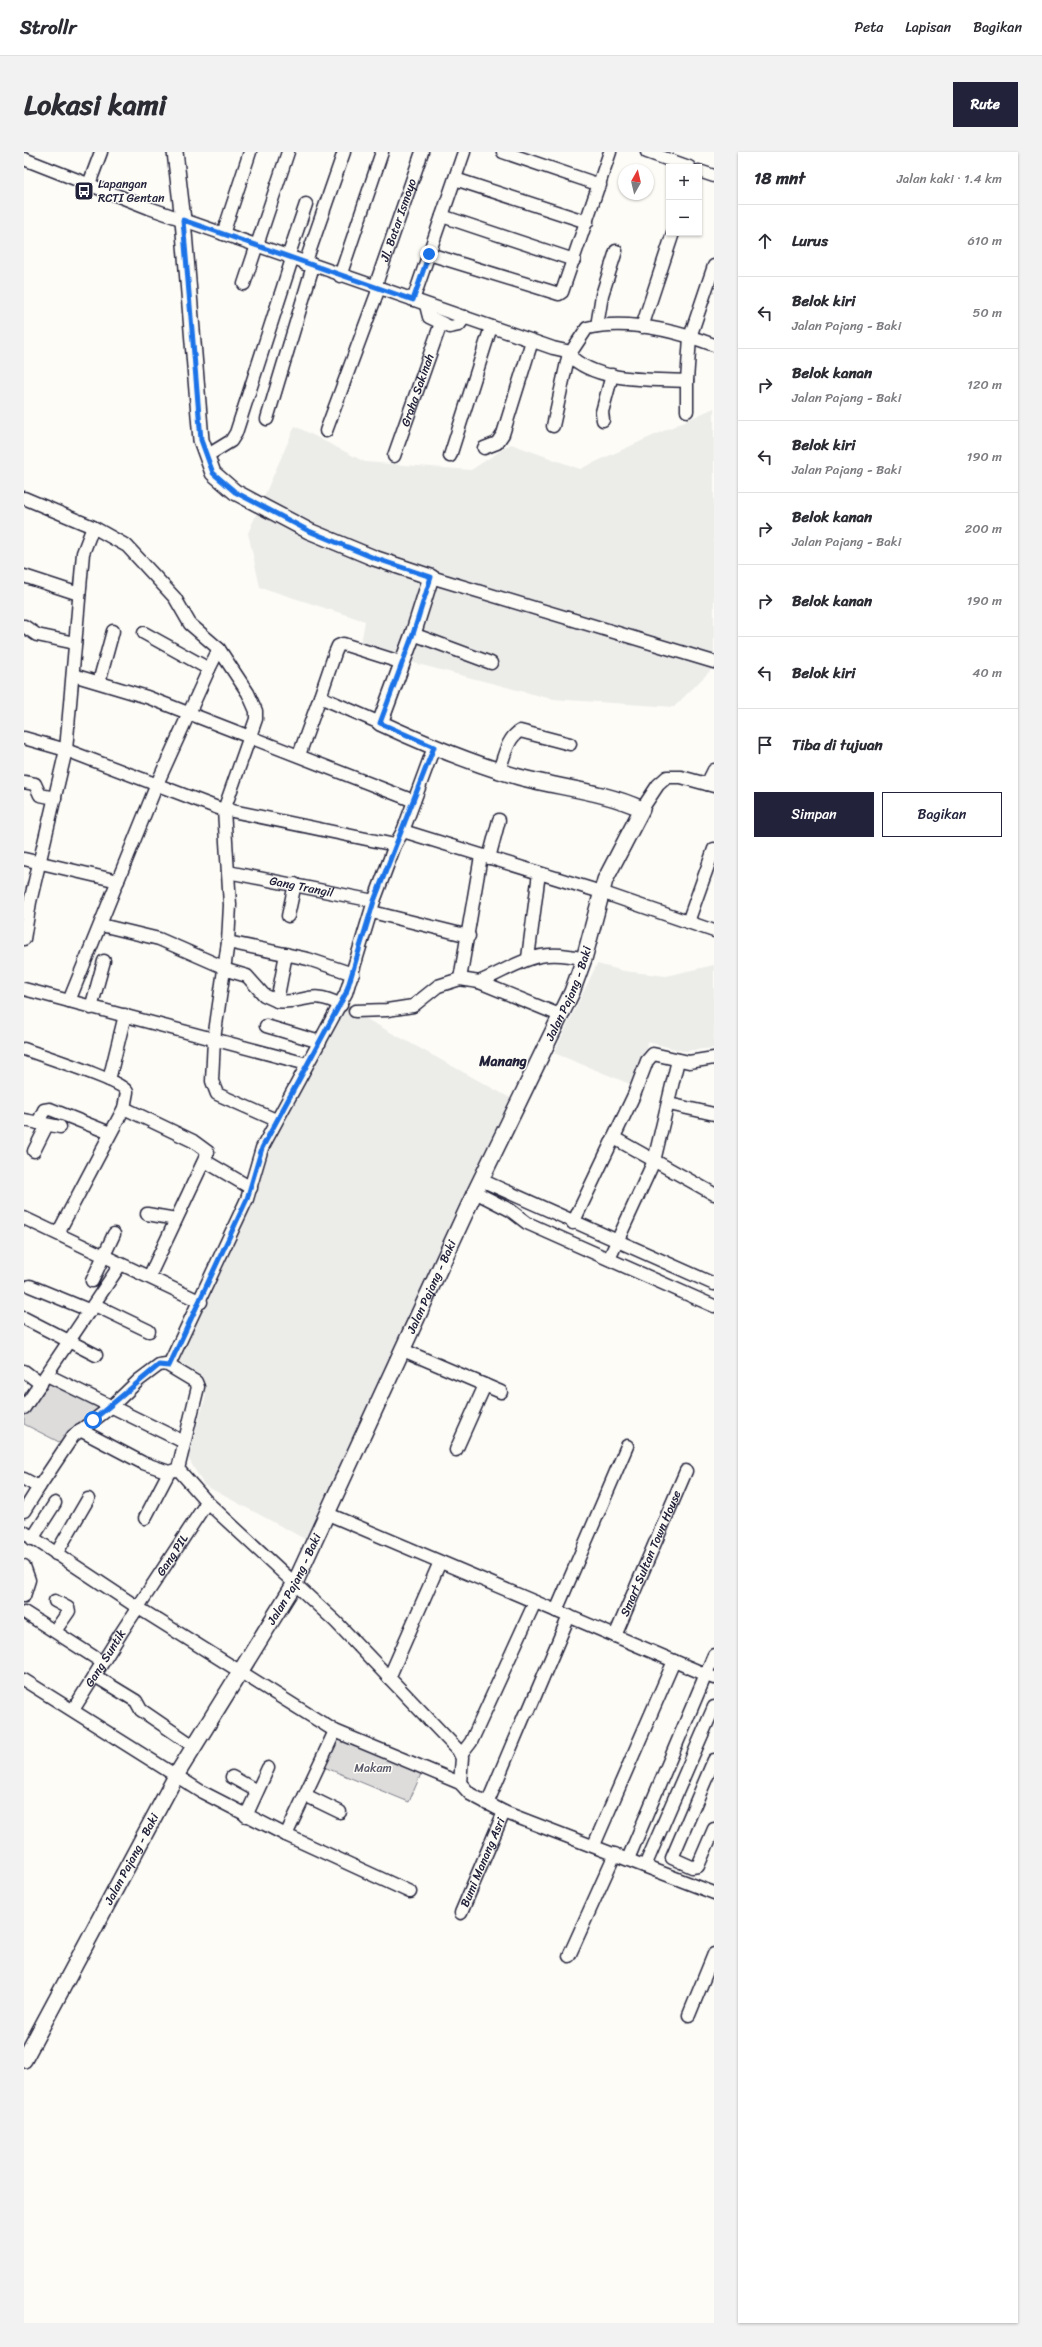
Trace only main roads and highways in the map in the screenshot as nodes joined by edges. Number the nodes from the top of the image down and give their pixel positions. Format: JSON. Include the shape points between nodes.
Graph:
{"nodes":[{"id":1,"x":175,"y":152,"type":"edge"},
{"id":2,"x":24,"y":2060,"type":"edge"}],
"edges":[{"from":1,"to":2,"type":"main road","name":"Jalan Pajang - Baki","via":[[201,440],[210,455],[213,473],[235,492],[290,523],[374,558],[431,577],[380,723],[434,747],[499,770],[606,796],[642,809],[608,872],[584,960],[562,1016],[478,1186],[295,1583],[175,1777]]}]}
